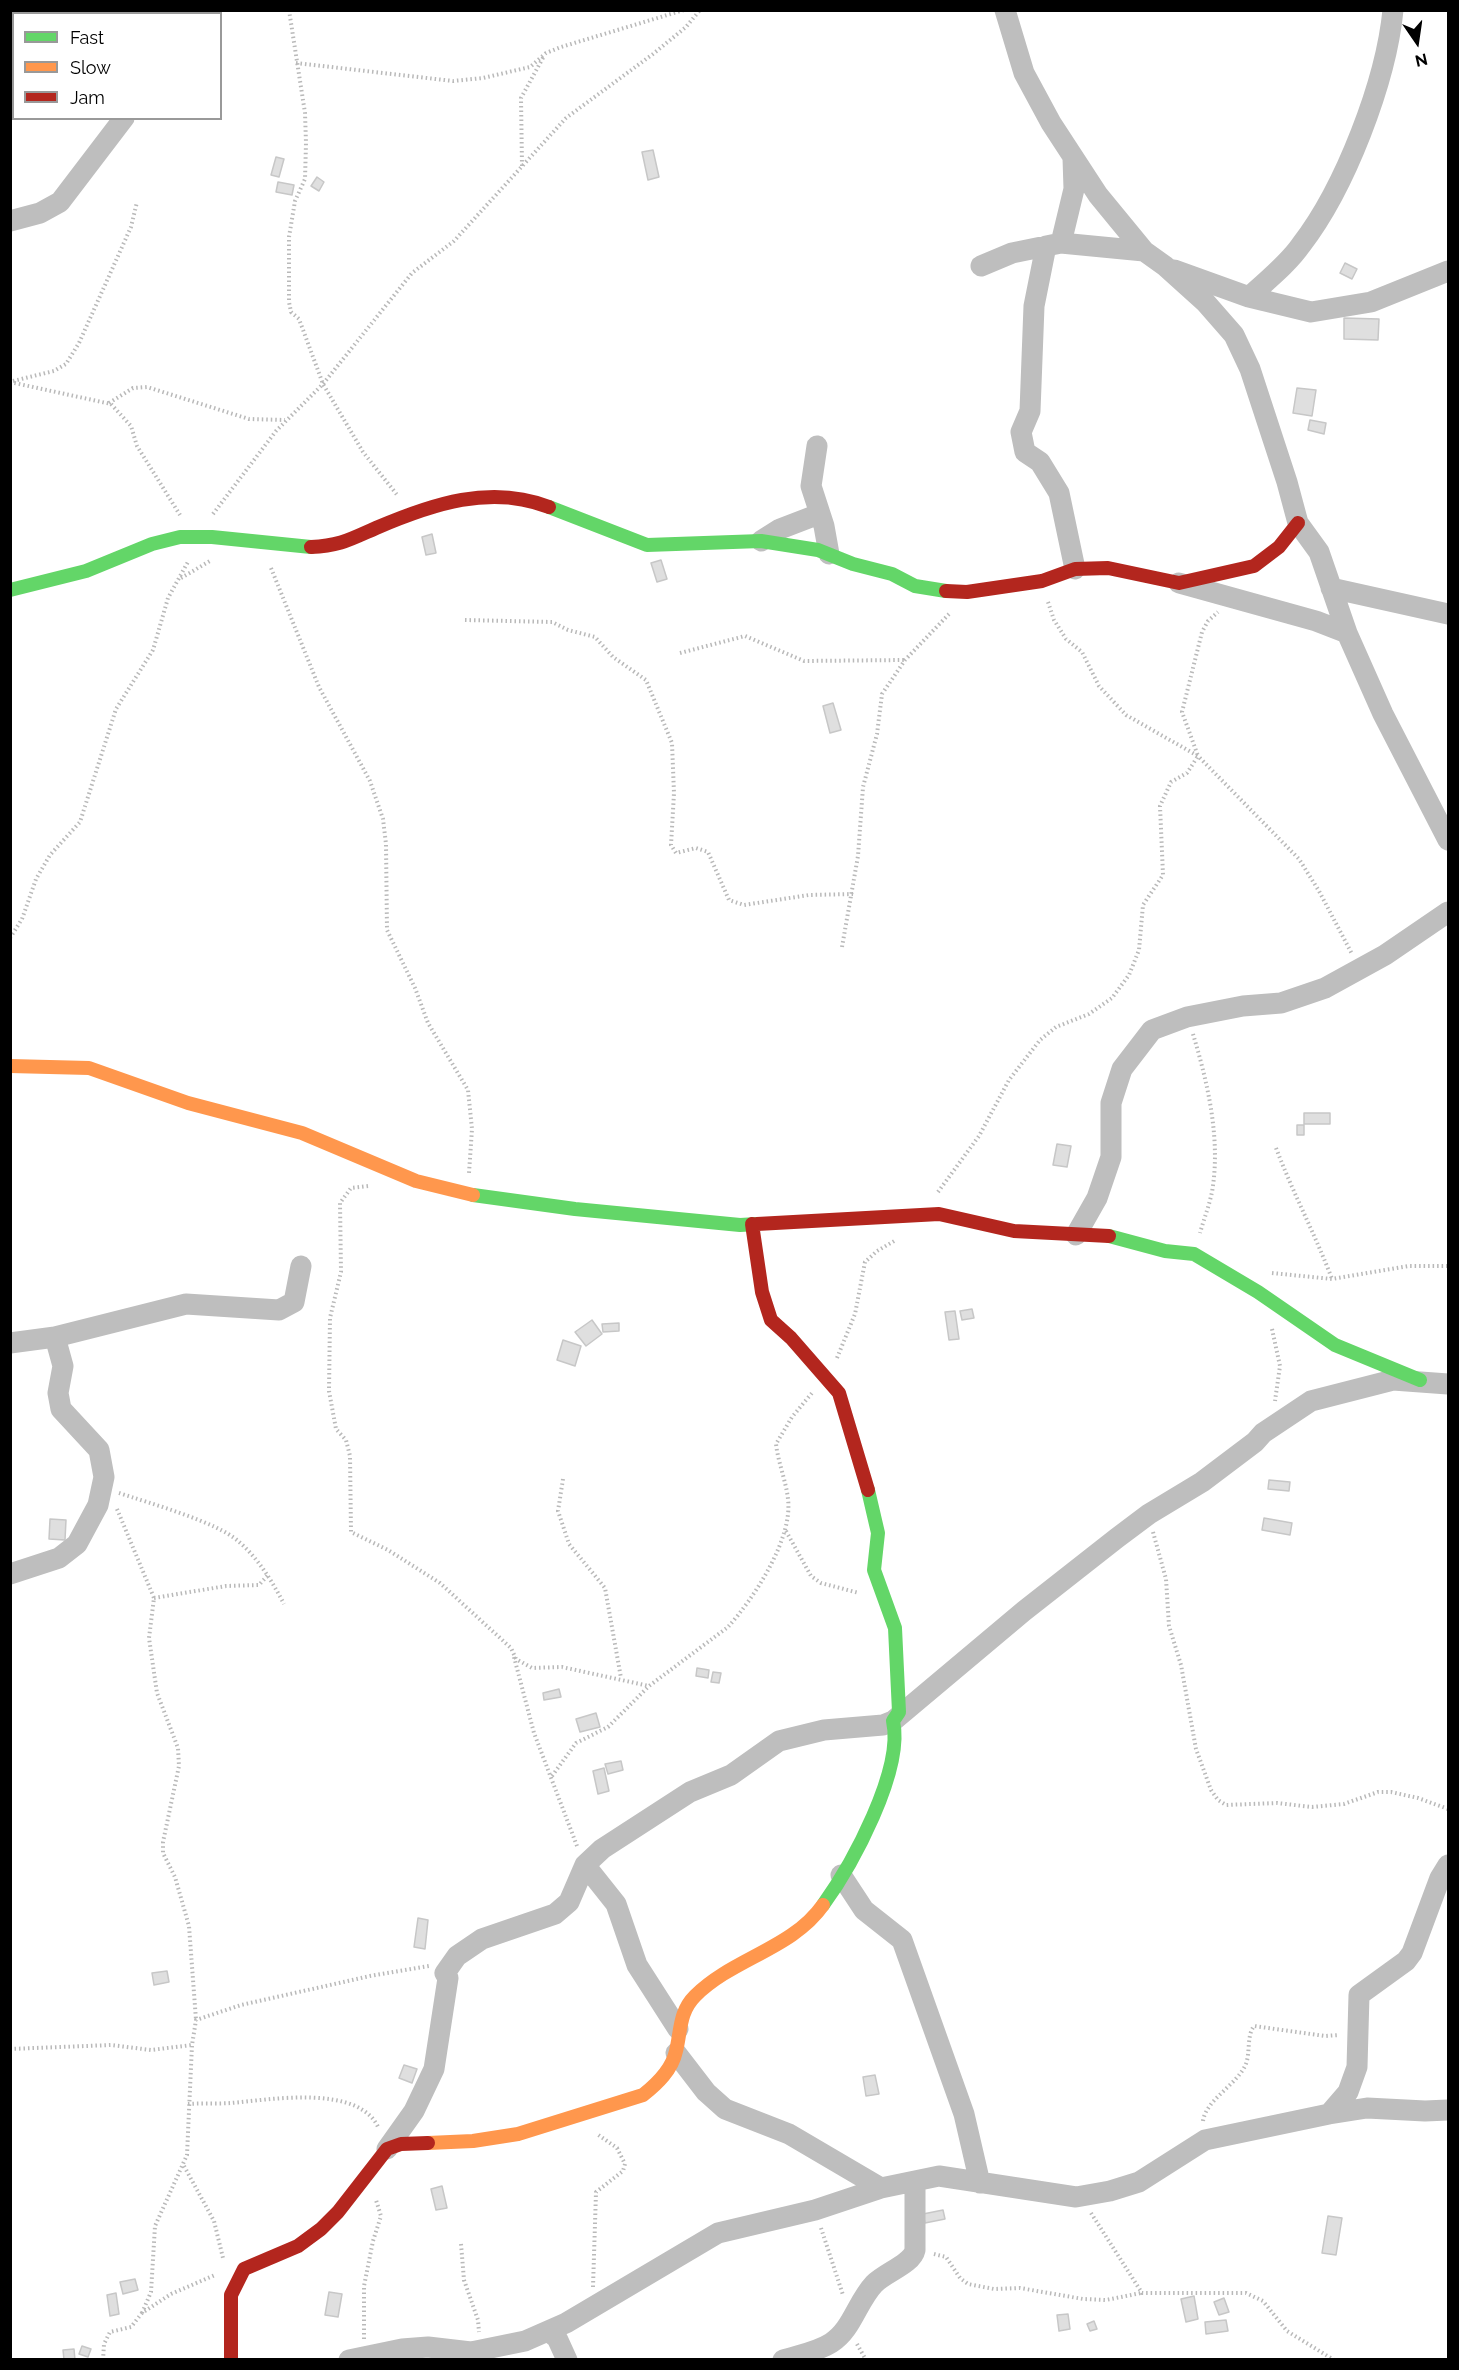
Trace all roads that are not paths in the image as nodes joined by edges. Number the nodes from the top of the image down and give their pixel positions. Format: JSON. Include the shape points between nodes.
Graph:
{"nodes":[{"id":1,"x":1005,"y":10,"type":"edge"},
{"id":2,"x":1393,"y":10,"type":"edge"},
{"id":3,"x":122,"y":120,"type":"edge"},
{"id":4,"x":1073,"y":156,"type":"junction"},
{"id":5,"x":10,"y":221,"type":"edge"},
{"id":6,"x":1054,"y":244,"type":"junction"},
{"id":7,"x":1144,"y":251,"type":"junction"},
{"id":8,"x":981,"y":267,"type":"dead end"},
{"id":9,"x":1165,"y":267,"type":"junction"},
{"id":10,"x":1449,"y":270,"type":"edge"},
{"id":11,"x":1249,"y":297,"type":"junction"},
{"id":12,"x":817,"y":446,"type":"dead end"},
{"id":13,"x":819,"y":514,"type":"junction"},
{"id":14,"x":1298,"y":523,"type":"junction"},
{"id":15,"x":761,"y":541,"type":"junction"},
{"id":16,"x":830,"y":554,"type":"junction"},
{"id":17,"x":1075,"y":569,"type":"junction"},
{"id":18,"x":1179,"y":583,"type":"junction"},
{"id":19,"x":1331,"y":588,"type":"junction"},
{"id":20,"x":10,"y":590,"type":"edge"},
{"id":21,"x":1449,"y":614,"type":"edge"},
{"id":22,"x":1347,"y":633,"type":"junction"},
{"id":23,"x":1449,"y":840,"type":"edge"},
{"id":24,"x":1449,"y":912,"type":"edge"},
{"id":25,"x":10,"y":1066,"type":"edge"},
{"id":26,"x":752,"y":1224,"type":"junction"},
{"id":27,"x":1076,"y":1235,"type":"junction"},
{"id":28,"x":301,"y":1266,"type":"dead end"},
{"id":29,"x":55,"y":1337,"type":"junction"},
{"id":30,"x":10,"y":1343,"type":"edge"},
{"id":31,"x":1440,"y":1382,"type":"edge"},
{"id":32,"x":10,"y":1574,"type":"edge"},
{"id":33,"x":893,"y":1721,"type":"junction"},
{"id":34,"x":585,"y":1865,"type":"junction"},
{"id":35,"x":1449,"y":1865,"type":"edge"},
{"id":36,"x":842,"y":1875,"type":"junction"},
{"id":37,"x":678,"y":2029,"type":"junction"},
{"id":38,"x":676,"y":2053,"type":"junction"},
{"id":39,"x":1449,"y":2110,"type":"edge"},
{"id":40,"x":1329,"y":2114,"type":"junction"},
{"id":41,"x":387,"y":2149,"type":"junction"},
{"id":42,"x":915,"y":2182,"type":"junction"},
{"id":43,"x":980,"y":2183,"type":"junction"},
{"id":44,"x":881,"y":2188,"type":"junction"},
{"id":45,"x":548,"y":2331,"type":"junction"},
{"id":46,"x":358,"y":2357,"type":"edge"},
{"id":47,"x":231,"y":2360,"type":"edge"},
{"id":48,"x":567,"y":2360,"type":"edge"},
{"id":49,"x":783,"y":2360,"type":"edge"}],
"edges":[{"from":1,"to":4,"type":"street","via":[[1024,74]]},
{"from":2,"to":11,"type":"street","via":[[1378,81],[1356,146],[1302,245]]},
{"from":3,"to":5,"type":"street","via":[[60,202],[40,213]]},
{"from":4,"to":6,"type":"street","via":[[1074,189]]},
{"from":4,"to":7,"type":"street","via":[[1098,195]]},
{"from":6,"to":7,"type":"street"},
{"from":6,"to":8,"type":"street","via":[[1012,253]]},
{"from":6,"to":17,"type":"street","via":[[1034,306],[1030,411],[1020,434],[1025,452],[1040,462],[1059,493]]},
{"from":7,"to":9,"type":"street"},
{"from":9,"to":11,"type":"street"},
{"from":9,"to":14,"type":"street","via":[[1206,303],[1234,336],[1250,369]]},
{"from":10,"to":11,"type":"street","via":[[1371,302],[1311,312]]},
{"from":12,"to":13,"type":"street","via":[[810,486]]},
{"from":13,"to":15,"type":"street"},
{"from":13,"to":16,"type":"street"},
{"from":14,"to":18,"type":"street","via":[[1265,561]]},
{"from":14,"to":19,"type":"street","via":[[1319,552]]},
{"from":15,"to":16,"type":"street"},
{"from":15,"to":20,"type":"street","via":[[647,545],[507,494],[455,502],[342,544],[260,545],[196,536],[157,542],[87,570]]},
{"from":16,"to":17,"type":"street","via":[[892,574],[915,586],[940,591],[967,592],[1042,581]]},
{"from":17,"to":18,"type":"street","via":[[1108,568]]},
{"from":18,"to":22,"type":"street"},
{"from":19,"to":21,"type":"street"},
{"from":19,"to":22,"type":"street"},
{"from":22,"to":23,"type":"street","via":[[1383,714]]},
{"from":24,"to":27,"type":"street","via":[[1360,971],[1325,988],[1281,1003],[1187,1017],[1152,1030],[1122,1069],[1111,1103],[1111,1157],[1097,1198]]},
{"from":25,"to":26,"type":"street","via":[[89,1068],[188,1103],[302,1133],[416,1181],[466,1194],[575,1209]]},
{"from":26,"to":27,"type":"street","via":[[939,1214],[1014,1231]]},
{"from":26,"to":33,"type":"street","via":[[762,1292],[771,1320],[838,1393],[875,1516],[878,1533],[874,1570],[897,1641],[899,1712]]},
{"from":27,"to":31,"type":"street","via":[[1111,1236],[1165,1251],[1194,1254],[1335,1345]]},
{"from":28,"to":29,"type":"street","via":[[294,1302],[279,1310],[186,1304]]},
{"from":29,"to":30,"type":"street"},
{"from":29,"to":32,"type":"street","via":[[63,1366],[58,1393],[62,1408],[99,1450],[103,1486],[98,1505],[77,1544],[59,1558]]},
{"from":31,"to":33,"type":"street","via":[[1393,1380],[1311,1401],[1202,1482],[1149,1514],[1024,1611]]},
{"from":33,"to":34,"type":"street","via":[[807,1732],[778,1741],[726,1777],[690,1792],[620,1836]]},
{"from":33,"to":36,"type":"street","via":[[896,1737],[884,1781],[863,1837]]},
{"from":34,"to":37,"type":"street","via":[[616,1904],[637,1965]]},
{"from":34,"to":41,"type":"street","via":[[565,1907],[547,1918],[496,1933],[471,1946],[457,1956],[445,1973],[434,2069],[414,2111]]},
{"from":35,"to":40,"type":"street","via":[[1440,1878],[1412,1953],[1359,1995],[1357,2067],[1348,2092]]},
{"from":36,"to":37,"type":"street","via":[[812,1920],[780,1944],[709,1983],[685,2008]]},
{"from":36,"to":43,"type":"street","via":[[864,1910],[902,1940],[964,2114]]},
{"from":37,"to":38,"type":"street"},
{"from":38,"to":41,"type":"street","via":[[668,2070],[643,2095],[543,2128],[499,2138],[401,2144]]},
{"from":38,"to":44,"type":"street","via":[[706,2092],[725,2109],[796,2138]]},
{"from":39,"to":40,"type":"street","via":[[1367,2108]]},
{"from":40,"to":43,"type":"street","via":[[1205,2140],[1139,2182],[1110,2191],[1076,2197]]},
{"from":41,"to":47,"type":"street","via":[[331,2220],[309,2239],[244,2269],[231,2295]]},
{"from":42,"to":43,"type":"street","via":[[939,2176]]},
{"from":42,"to":44,"type":"street"},
{"from":42,"to":49,"type":"street","via":[[915,2252],[910,2260],[875,2283],[846,2328],[830,2344]]},
{"from":44,"to":45,"type":"street","via":[[815,2210],[718,2233]]},
{"from":45,"to":46,"type":"street","via":[[525,2341],[471,2352],[429,2347]]},
{"from":45,"to":48,"type":"street","via":[[557,2338]]}]}
